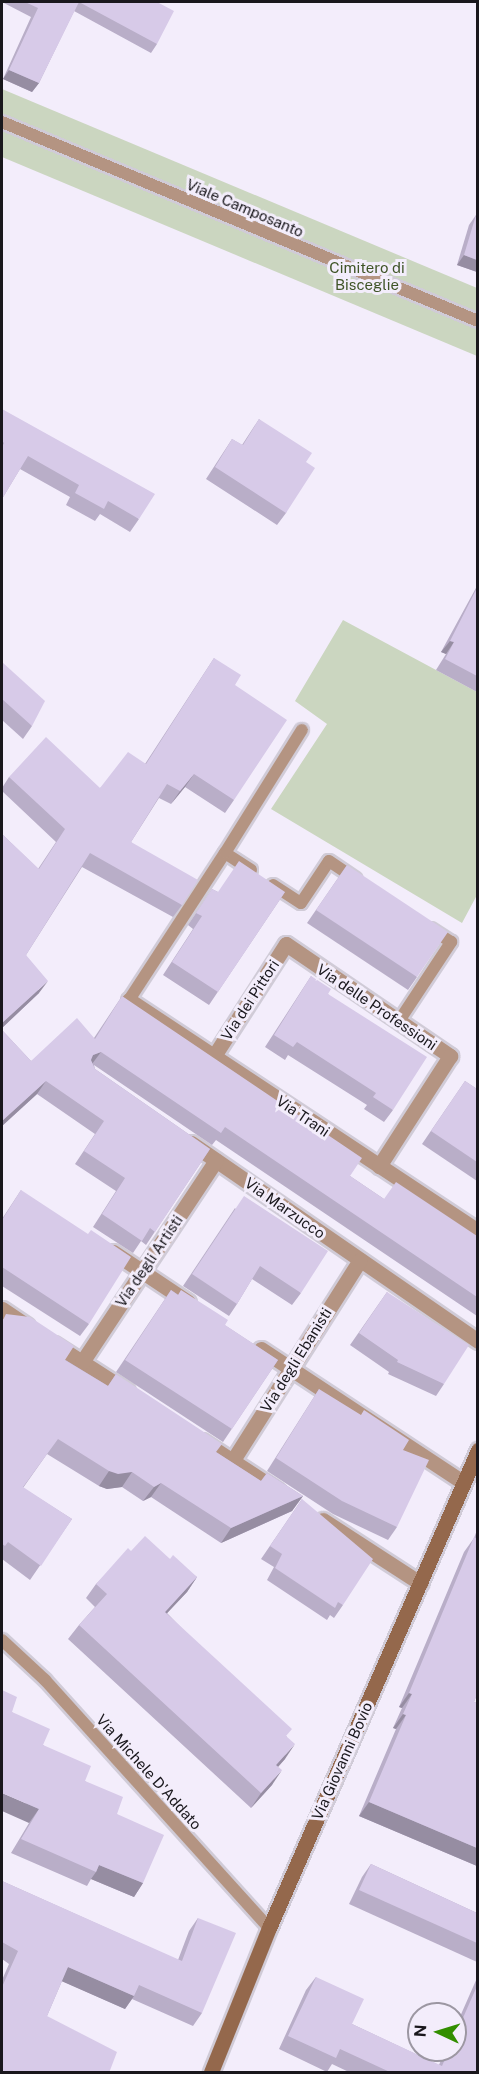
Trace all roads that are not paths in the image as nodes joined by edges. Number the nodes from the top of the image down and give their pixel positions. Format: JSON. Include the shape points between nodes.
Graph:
{"nodes":[{"id":1,"x":2,"y":122,"type":"edge"},
{"id":2,"x":477,"y":321,"type":"edge"},
{"id":3,"x":302,"y":730,"type":"dead end"},
{"id":4,"x":225,"y":853,"type":"junction"},
{"id":5,"x":366,"y":886,"type":"edge"},
{"id":6,"x":423,"y":923,"type":"edge"},
{"id":7,"x":286,"y":944,"type":"joint"},
{"id":8,"x":129,"y":1000,"type":"joint"},
{"id":9,"x":399,"y":1022,"type":"junction"},
{"id":10,"x":214,"y":1056,"type":"junction"},
{"id":11,"x":178,"y":1134,"type":"edge"},
{"id":12,"x":216,"y":1160,"type":"junction"},
{"id":13,"x":379,"y":1166,"type":"junction"},
{"id":14,"x":477,"y":1231,"type":"edge"},
{"id":15,"x":104,"y":1246,"type":"edge"},
{"id":16,"x":360,"y":1260,"type":"junction"},
{"id":17,"x":142,"y":1272,"type":"junction"},
{"id":18,"x":2,"y":1309,"type":"edge"},
{"id":19,"x":201,"y":1311,"type":"edge"},
{"id":20,"x":477,"y":1341,"type":"edge"},
{"id":21,"x":251,"y":1343,"type":"edge"},
{"id":22,"x":82,"y":1362,"type":"junction"},
{"id":23,"x":291,"y":1369,"type":"junction"},
{"id":24,"x":142,"y":1401,"type":"edge"},
{"id":25,"x":192,"y":1434,"type":"edge"},
{"id":26,"x":477,"y":1450,"type":"edge"},
{"id":27,"x":232,"y":1460,"type":"junction"},
{"id":28,"x":464,"y":1482,"type":"junction"},
{"id":29,"x":292,"y":1499,"type":"edge"},
{"id":30,"x":311,"y":1512,"type":"edge"},
{"id":31,"x":420,"y":1583,"type":"junction"},
{"id":32,"x":2,"y":1640,"type":"edge"},
{"id":33,"x":269,"y":1928,"type":"junction"},
{"id":34,"x":211,"y":2073,"type":"edge"}],
"edges":[{"from":1,"to":2,"type":"lane","name":"Viale Camposanto"},
{"from":3,"to":4,"type":"lane"},
{"from":4,"to":5,"type":"lane","via":[[301,903],[329,861]]},
{"from":4,"to":8,"type":"lane"},
{"from":6,"to":9,"type":"lane","via":[[451,942]]},
{"from":7,"to":9,"type":"street","name":"Via delle Professioni"},
{"from":7,"to":10,"type":"street","name":"Via dei Pittori"},
{"from":8,"to":10,"type":"street","name":"Via Trani"},
{"from":9,"to":13,"type":"street","name":"Via delle Professioni","via":[[450,1056]]},
{"from":10,"to":13,"type":"street","name":"Via Trani"},
{"from":11,"to":12,"type":"street","name":"Via Marzucco"},
{"from":12,"to":16,"type":"street","name":"Via Marzucco"},
{"from":12,"to":17,"type":"street","name":"Via degli Artisti"},
{"from":13,"to":14,"type":"street","name":"Via Trani"},
{"from":15,"to":17,"type":"street"},
{"from":16,"to":20,"type":"street","name":"Via Marzucco"},
{"from":16,"to":23,"type":"street","name":"Via degli Ebanisti"},
{"from":17,"to":19,"type":"street"},
{"from":17,"to":22,"type":"street","name":"Via degli Artisti"},
{"from":18,"to":22,"type":"street"},
{"from":21,"to":23,"type":"street"},
{"from":22,"to":24,"type":"street"},
{"from":23,"to":27,"type":"street","name":"Via degli Ebanisti"},
{"from":23,"to":28,"type":"street"},
{"from":25,"to":27,"type":"street"},
{"from":26,"to":28,"type":"street","name":"Via Giovanni Bovio"},
{"from":27,"to":29,"type":"street"},
{"from":28,"to":31,"type":"street","name":"Via Giovanni Bovio"},
{"from":30,"to":31,"type":"street"},
{"from":31,"to":33,"type":"street","name":"Via Giovanni Bovio"},
{"from":32,"to":33,"type":"lane","name":"Via Michele D'Addato","via":[[45,1680]]},
{"from":33,"to":34,"type":"street","name":"Via Giovanni Bovio"}]}
